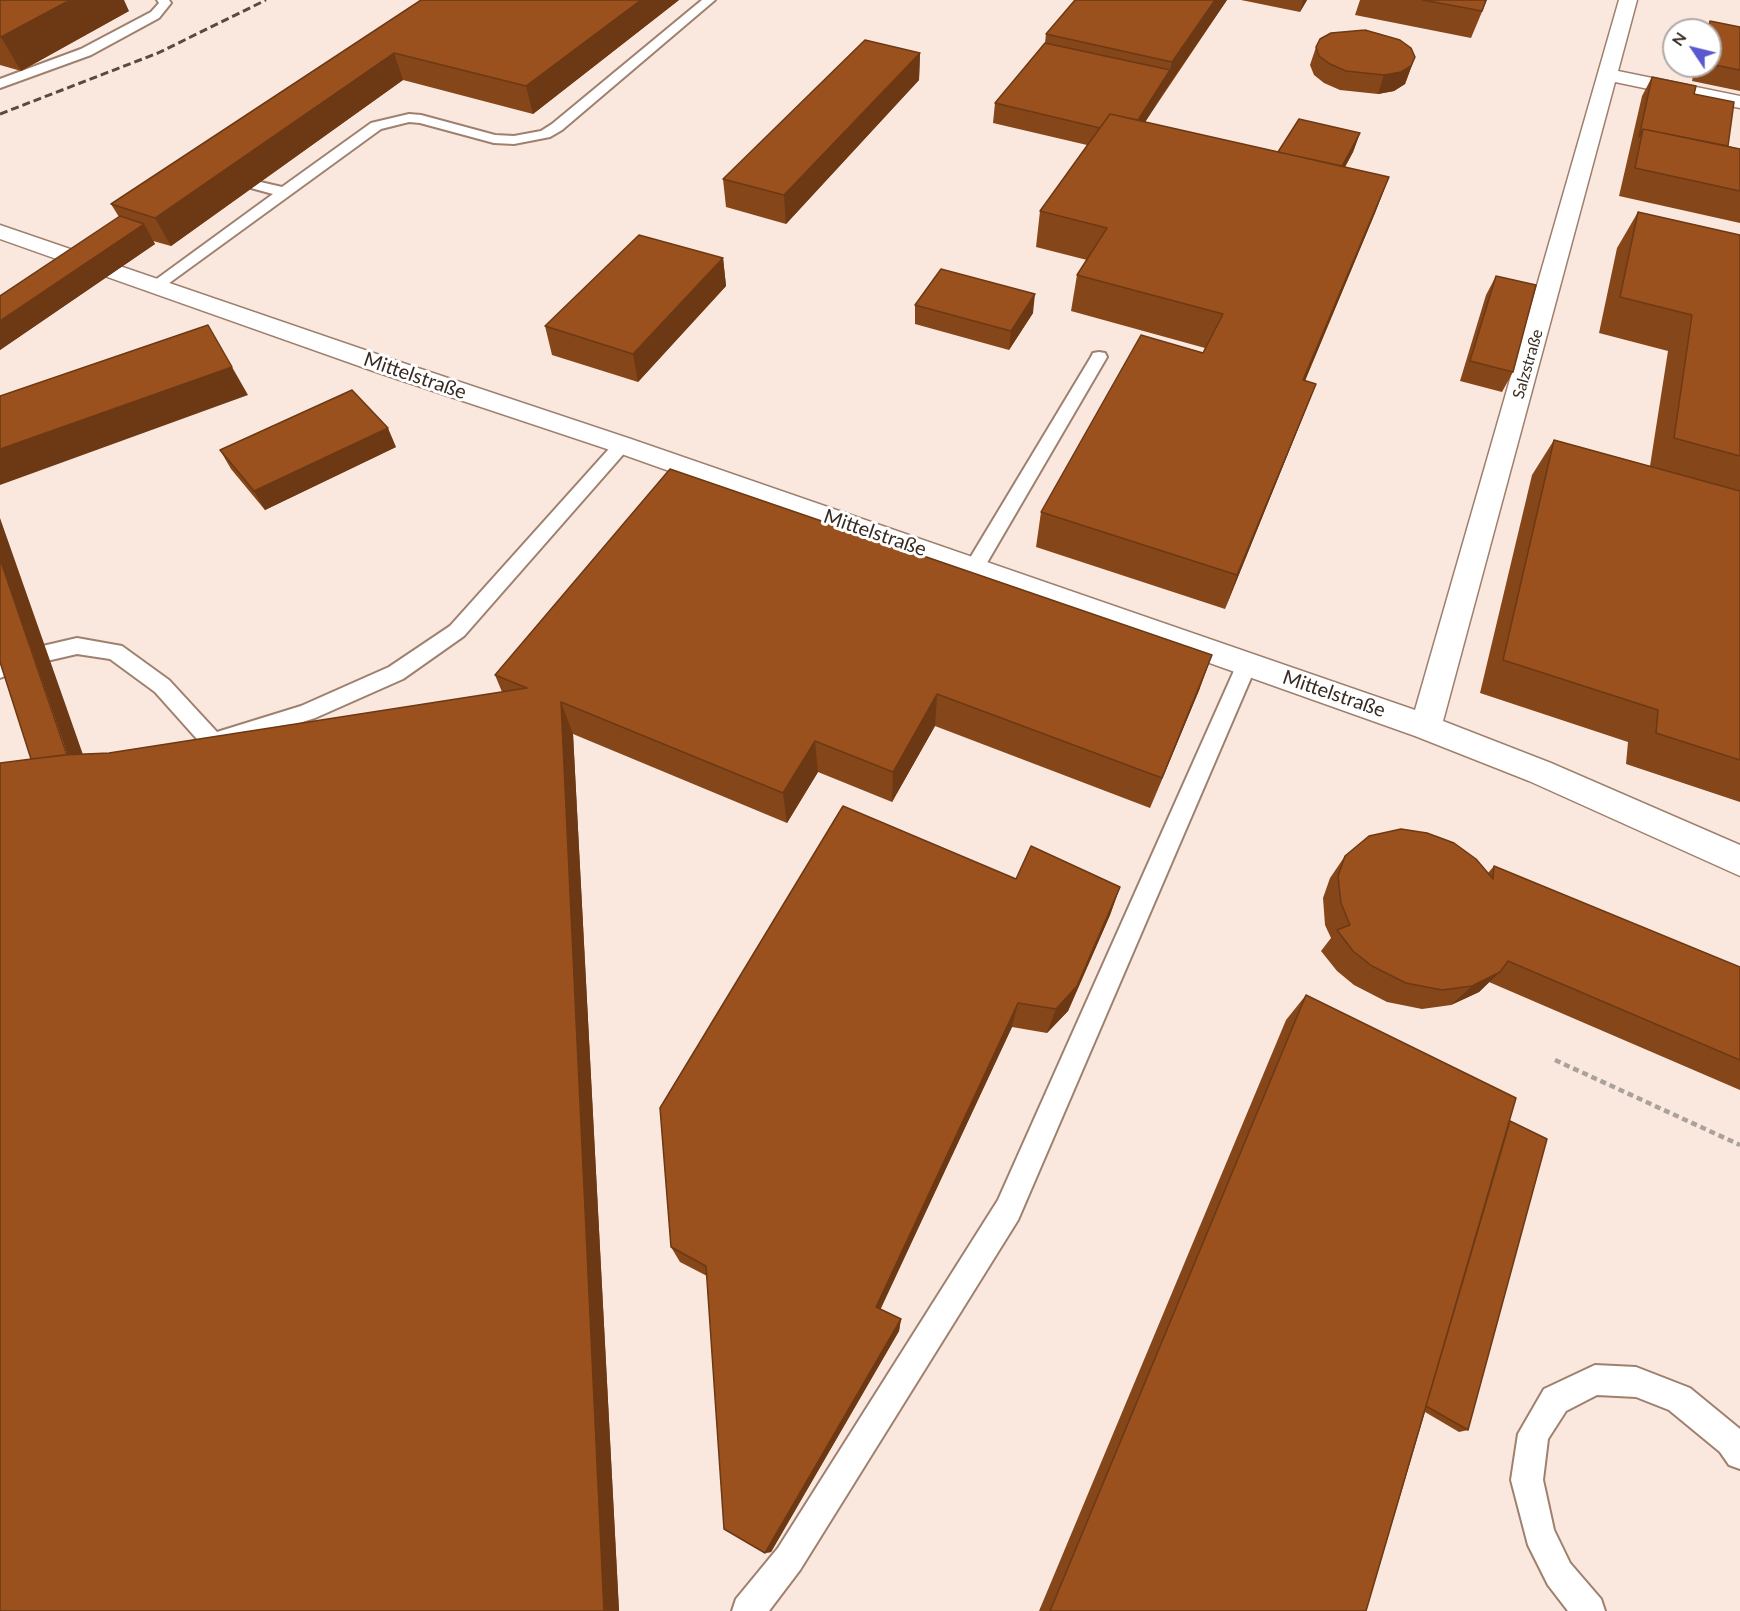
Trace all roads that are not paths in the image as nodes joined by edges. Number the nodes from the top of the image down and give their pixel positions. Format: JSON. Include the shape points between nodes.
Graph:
{"nodes":[{"id":1,"x":163,"y":0,"type":"edge"},
{"id":2,"x":709,"y":0,"type":"edge"},
{"id":3,"x":1628,"y":0,"type":"edge"},
{"id":4,"x":1608,"y":75,"type":"junction"},
{"id":5,"x":0,"y":84,"type":"edge"},
{"id":6,"x":1740,"y":102,"type":"edge"},
{"id":7,"x":256,"y":185,"type":"edge"},
{"id":8,"x":283,"y":192,"type":"junction"},
{"id":9,"x":0,"y":232,"type":"edge"},
{"id":10,"x":155,"y":286,"type":"junction"},
{"id":11,"x":1099,"y":357,"type":"dead end"},
{"id":12,"x":622,"y":445,"type":"junction"},
{"id":13,"x":974,"y":568,"type":"junction"},
{"id":14,"x":1247,"y":664,"type":"junction"},
{"id":15,"x":0,"y":670,"type":"edge"},
{"id":16,"x":1426,"y":727,"type":"junction"},
{"id":17,"x":213,"y":742,"type":"junction"},
{"id":18,"x":189,"y":745,"type":"edge"},
{"id":19,"x":1740,"y":861,"type":"edge"},
{"id":20,"x":1740,"y":1455,"type":"edge"},
{"id":21,"x":748,"y":1611,"type":"edge"},
{"id":22,"x":1589,"y":1611,"type":"edge"}],
"edges":[{"from":1,"to":5,"type":"lane","via":[[165,3],[155,15],[86,52]]},
{"from":2,"to":8,"type":"lane","via":[[544,134],[494,139],[421,119],[392,121],[362,135]]},
{"from":3,"to":4,"type":"street","name":"Salzstraße"},
{"from":4,"to":6,"type":"street"},
{"from":4,"to":16,"type":"street","name":"Salzstraße"},
{"from":7,"to":8,"type":"lane"},
{"from":8,"to":10,"type":"lane"},
{"from":9,"to":10,"type":"street","name":"Mittelstraße"},
{"from":10,"to":12,"type":"street","name":"Mittelstraße"},
{"from":11,"to":13,"type":"lane"},
{"from":12,"to":13,"type":"street","name":"Mittelstraße"},
{"from":12,"to":17,"type":"lane","via":[[457,632],[396,673],[308,712]]},
{"from":13,"to":14,"type":"street","name":"Mittelstraße"},
{"from":14,"to":16,"type":"street","name":"Mittelstraße"},
{"from":14,"to":21,"type":"lane","via":[[1008,1210],[789,1559]]},
{"from":15,"to":17,"type":"lane","via":[[34,656],[77,646],[115,652],[162,686]]},
{"from":16,"to":19,"type":"street","name":"Mittelstraße","via":[[1551,777]]},
{"from":17,"to":18,"type":"lane"},
{"from":20,"to":22,"type":"lane","via":[[1731,1441],[1679,1399],[1636,1382],[1595,1380],[1555,1400],[1533,1434],[1527,1480],[1539,1534],[1559,1574]]}]}
